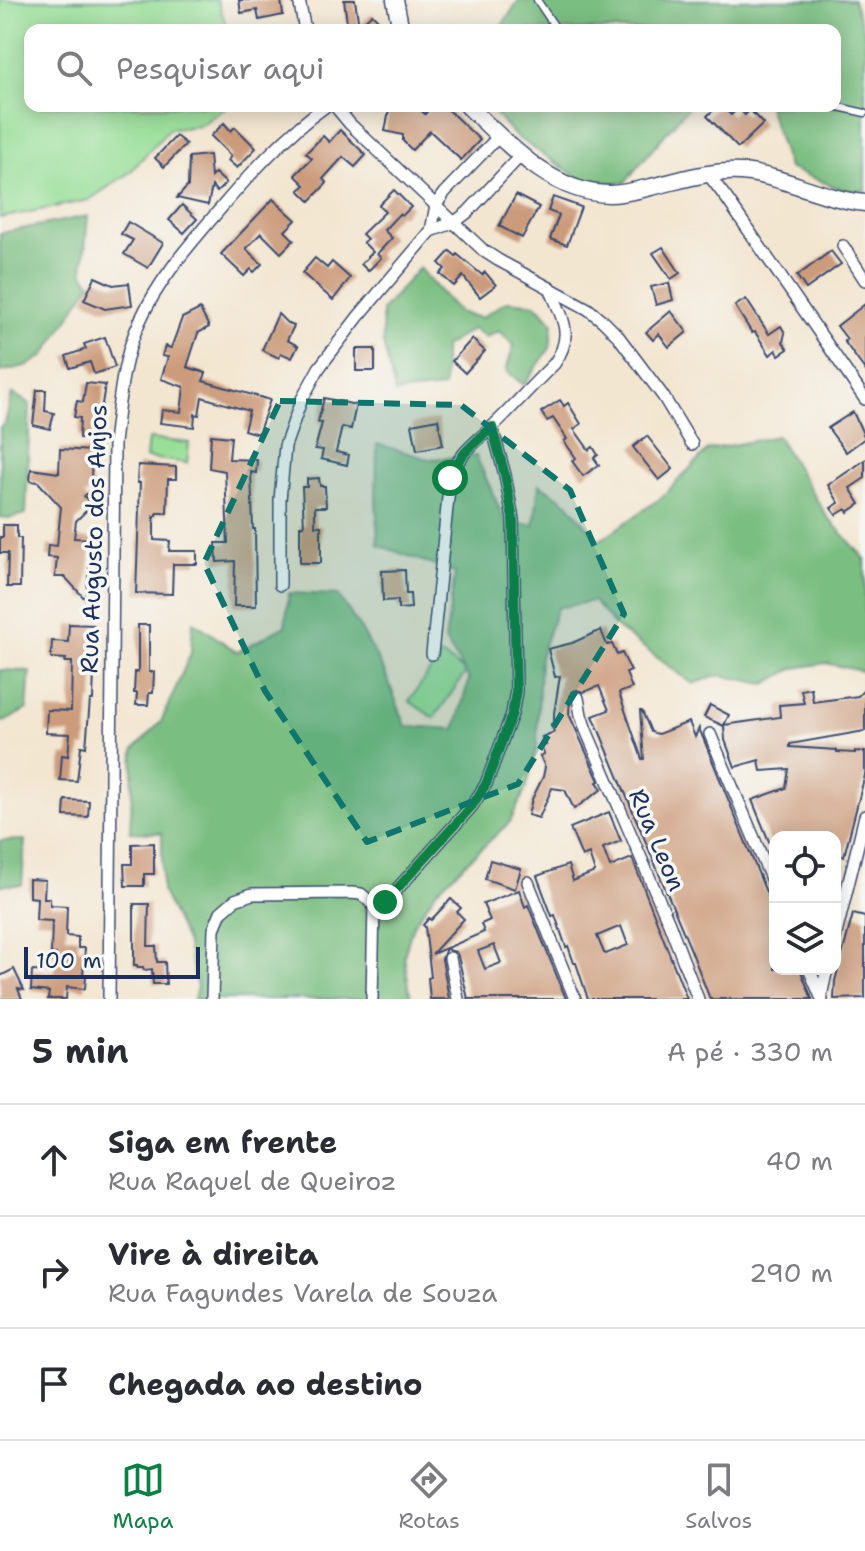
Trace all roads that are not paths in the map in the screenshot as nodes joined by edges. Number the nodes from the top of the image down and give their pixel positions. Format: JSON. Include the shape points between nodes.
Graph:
{"nodes":[{"id":1,"x":299,"y":0,"type":"edge"},
{"id":2,"x":395,"y":0,"type":"edge"},
{"id":3,"x":537,"y":0,"type":"edge"},
{"id":4,"x":304,"y":24,"type":"edge"},
{"id":5,"x":400,"y":24,"type":"edge"},
{"id":6,"x":553,"y":24,"type":"edge"},
{"id":7,"x":841,"y":108,"type":"edge"},
{"id":8,"x":317,"y":112,"type":"edge"},
{"id":9,"x":340,"y":112,"type":"edge"},
{"id":10,"x":475,"y":112,"type":"edge"},
{"id":11,"x":865,"y":113,"type":"edge"},
{"id":12,"x":500,"y":135,"type":"junction"},
{"id":13,"x":521,"y":155,"type":"junction"},
{"id":14,"x":708,"y":174,"type":"junction"},
{"id":15,"x":865,"y":203,"type":"edge"},
{"id":16,"x":436,"y":205,"type":"junction"},
{"id":17,"x":455,"y":222,"type":"junction"},
{"id":18,"x":431,"y":231,"type":"junction"},
{"id":19,"x":843,"y":246,"type":"dead end"},
{"id":20,"x":865,"y":280,"type":"edge"},
{"id":21,"x":550,"y":288,"type":"junction"},
{"id":22,"x":865,"y":399,"type":"edge"},
{"id":23,"x":492,"y":427,"type":"junction"},
{"id":24,"x":692,"y":444,"type":"dead end"},
{"id":25,"x":280,"y":585,"type":"dead end"},
{"id":26,"x":432,"y":654,"type":"dead end"},
{"id":27,"x":578,"y":698,"type":"dead end"},
{"id":28,"x":710,"y":734,"type":"dead end"},
{"id":29,"x":865,"y":816,"type":"edge"},
{"id":30,"x":769,"y":874,"type":"edge"},
{"id":31,"x":528,"y":882,"type":"dead end"},
{"id":32,"x":374,"y":905,"type":"junction"},
{"id":33,"x":841,"y":914,"type":"edge"},
{"id":34,"x":450,"y":958,"type":"dead end"},
{"id":35,"x":811,"y":975,"type":"edge"},
{"id":36,"x":826,"y":975,"type":"edge"},
{"id":37,"x":821,"y":998,"type":"edge"},
{"id":38,"x":109,"y":999,"type":"edge"},
{"id":39,"x":212,"y":999,"type":"edge"},
{"id":40,"x":372,"y":999,"type":"edge"},
{"id":41,"x":458,"y":999,"type":"edge"},
{"id":42,"x":575,"y":999,"type":"edge"},
{"id":43,"x":698,"y":999,"type":"edge"}],
"edges":[{"from":1,"to":4,"type":"street"},
{"from":2,"to":5,"type":"street"},
{"from":3,"to":6,"type":"lane"},
{"from":7,"to":11,"type":"lane"},
{"from":8,"to":38,"type":"street","name":"Rua Augusto dos Anjos","via":[[245,181],[186,249],[138,324],[124,366],[114,443]]},
{"from":9,"to":16,"type":"street"},
{"from":10,"to":12,"type":"street"},
{"from":12,"to":13,"type":"street"},
{"from":12,"to":16,"type":"street"},
{"from":13,"to":14,"type":"street","via":[[557,182],[609,194]]},
{"from":13,"to":17,"type":"street"},
{"from":14,"to":15,"type":"street","via":[[740,172]]},
{"from":14,"to":22,"type":"street"},
{"from":16,"to":17,"type":"street"},
{"from":16,"to":18,"type":"street"},
{"from":17,"to":18,"type":"street"},
{"from":17,"to":21,"type":"street","via":[[484,251]]},
{"from":18,"to":25,"type":"street","via":[[319,368],[301,401],[285,446]]},
{"from":19,"to":20,"type":"street"},
{"from":21,"to":23,"type":"street","via":[[565,326],[562,352]]},
{"from":21,"to":24,"type":"street","via":[[588,309],[618,336]]},
{"from":23,"to":26,"type":"street","via":[[463,453],[450,478]]},
{"from":23,"to":32,"type":"street","via":[[513,519],[512,714],[486,784],[472,806],[390,897]]},
{"from":27,"to":43,"type":"street","name":"Rua Leon","via":[[586,730]]},
{"from":28,"to":30,"type":"street"},
{"from":29,"to":33,"type":"street"},
{"from":31,"to":42,"type":"street"},
{"from":32,"to":39,"type":"street","via":[[351,893],[252,894],[235,900],[221,912],[214,929]]},
{"from":32,"to":40,"type":"street"},
{"from":34,"to":41,"type":"street"},
{"from":35,"to":37,"type":"street"},
{"from":36,"to":37,"type":"street"}]}
